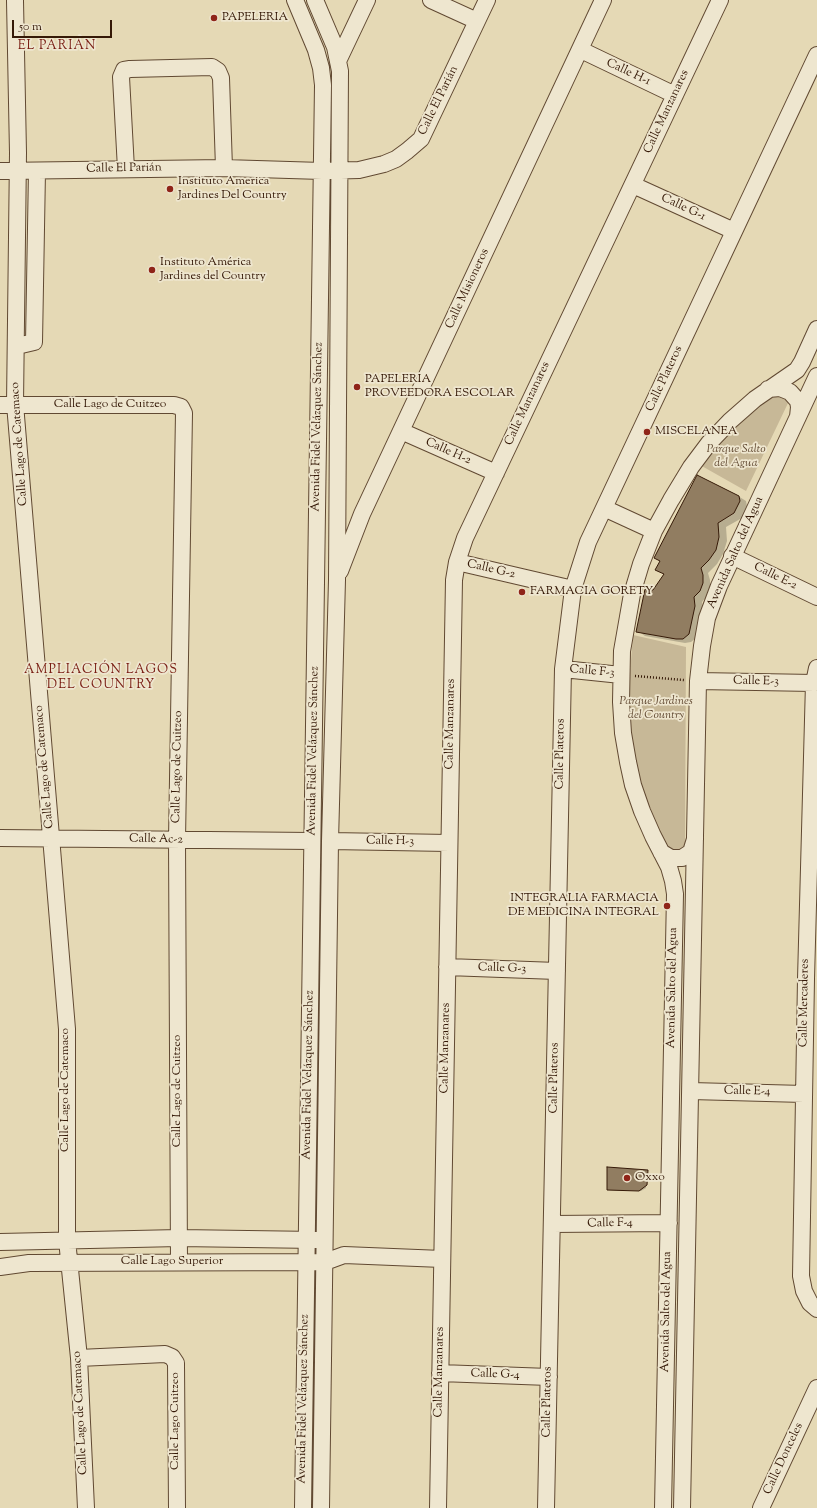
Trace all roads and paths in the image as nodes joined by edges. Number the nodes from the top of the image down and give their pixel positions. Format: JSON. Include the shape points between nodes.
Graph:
{"nodes":[{"id":1,"x":295,"y":0,"type":"edge"},
{"id":2,"x":315,"y":0,"type":"edge"},
{"id":3,"x":367,"y":0,"type":"edge"},
{"id":4,"x":431,"y":0,"type":"edge"},
{"id":5,"x":487,"y":0,"type":"edge"},
{"id":6,"x":603,"y":0,"type":"edge"},
{"id":7,"x":720,"y":0,"type":"edge"},
{"id":8,"x":15,"y":1,"type":"edge"},
{"id":9,"x":477,"y":21,"type":"junction"},
{"id":10,"x":581,"y":50,"type":"junction"},
{"id":11,"x":817,"y":55,"type":"edge"},
{"id":12,"x":339,"y":59,"type":"junction"},
{"id":13,"x":814,"y":71,"type":"edge"},
{"id":14,"x":675,"y":95,"type":"junction"},
{"id":15,"x":224,"y":168,"type":"junction"},
{"id":16,"x":126,"y":169,"type":"junction"},
{"id":17,"x":322,"y":170,"type":"junction"},
{"id":18,"x":339,"y":170,"type":"junction"},
{"id":19,"x":17,"y":171,"type":"junction"},
{"id":20,"x":38,"y":171,"type":"junction"},
{"id":21,"x":0,"y":172,"type":"edge"},
{"id":22,"x":633,"y":184,"type":"junction"},
{"id":23,"x":734,"y":231,"type":"junction"},
{"id":24,"x":817,"y":329,"type":"edge"},
{"id":25,"x":16,"y":346,"type":"junction"},
{"id":26,"x":817,"y":376,"type":"edge"},
{"id":27,"x":768,"y":389,"type":"junction"},
{"id":28,"x":8,"y":405,"type":"edge"},
{"id":29,"x":797,"y":419,"type":"junction"},
{"id":30,"x":401,"y":431,"type":"junction"},
{"id":31,"x":496,"y":472,"type":"junction"},
{"id":32,"x":604,"y":508,"type":"junction"},
{"id":33,"x":654,"y":531,"type":"junction"},
{"id":34,"x":732,"y":556,"type":"junction"},
{"id":35,"x":457,"y":562,"type":"junction"},
{"id":36,"x":337,"y":580,"type":"junction"},
{"id":37,"x":573,"y":588,"type":"junction"},
{"id":38,"x":817,"y":597,"type":"edge"},
{"id":39,"x":563,"y":670,"type":"junction"},
{"id":40,"x":621,"y":675,"type":"junction"},
{"id":41,"x":815,"y":676,"type":"edge"},
{"id":42,"x":698,"y":681,"type":"junction"},
{"id":43,"x":314,"y":767,"type":"junction"},
{"id":44,"x":332,"y":768,"type":"junction"},
{"id":45,"x":695,"y":836,"type":"junction"},
{"id":46,"x":0,"y":838,"type":"edge"},
{"id":47,"x":51,"y":838,"type":"junction"},
{"id":48,"x":177,"y":840,"type":"junction"},
{"id":49,"x":312,"y":841,"type":"junction"},
{"id":50,"x":330,"y":841,"type":"junction"},
{"id":51,"x":449,"y":843,"type":"junction"},
{"id":52,"x":662,"y":852,"type":"junction"},
{"id":53,"x":447,"y":967,"type":"junction"},
{"id":54,"x":557,"y":971,"type":"junction"},
{"id":55,"x":811,"y":979,"type":"edge"},
{"id":56,"x":672,"y":1034,"type":"junction"},
{"id":57,"x":692,"y":1034,"type":"junction"},
{"id":58,"x":691,"y":1091,"type":"junction"},
{"id":59,"x":804,"y":1094,"type":"junction"},
{"id":60,"x":308,"y":1160,"type":"junction"},
{"id":61,"x":326,"y":1161,"type":"junction"},
{"id":62,"x":668,"y":1223,"type":"junction"},
{"id":63,"x":552,"y":1224,"type":"junction"},
{"id":64,"x":179,"y":1238,"type":"junction"},
{"id":65,"x":67,"y":1240,"type":"junction"},
{"id":66,"x":306,"y":1240,"type":"junction"},
{"id":67,"x":325,"y":1241,"type":"junction"},
{"id":68,"x":0,"y":1242,"type":"edge"},
{"id":69,"x":344,"y":1255,"type":"junction"},
{"id":70,"x":442,"y":1259,"type":"junction"},
{"id":71,"x":306,"y":1261,"type":"junction"},
{"id":72,"x":68,"y":1262,"type":"junction"},
{"id":73,"x":179,"y":1262,"type":"junction"},
{"id":74,"x":325,"y":1262,"type":"junction"},
{"id":75,"x":0,"y":1267,"type":"edge"},
{"id":76,"x":817,"y":1309,"type":"edge"},
{"id":77,"x":79,"y":1358,"type":"junction"},
{"id":78,"x":440,"y":1373,"type":"junction"},
{"id":79,"x":549,"y":1377,"type":"junction"},
{"id":80,"x":666,"y":1384,"type":"junction"},
{"id":81,"x":685,"y":1384,"type":"junction"},
{"id":82,"x":817,"y":1388,"type":"edge"},
{"id":83,"x":304,"y":1415,"type":"junction"},
{"id":84,"x":323,"y":1415,"type":"junction"},
{"id":85,"x":86,"y":1508,"type":"edge"},
{"id":86,"x":177,"y":1508,"type":"edge"},
{"id":87,"x":303,"y":1508,"type":"edge"},
{"id":88,"x":321,"y":1508,"type":"edge"},
{"id":89,"x":438,"y":1508,"type":"edge"},
{"id":90,"x":546,"y":1508,"type":"edge"},
{"id":91,"x":663,"y":1508,"type":"edge"},
{"id":92,"x":682,"y":1508,"type":"edge"},
{"id":93,"x":761,"y":1508,"type":"edge"}],
"edges":[{"from":1,"to":17,"type":"street","name":"Avenida Fidel Velázquez Sánchez","via":[[321,68]]},
{"from":2,"to":12,"type":"street","name":"Avenida Fidel Velázquez Sánchez"},
{"from":3,"to":12,"type":"street"},
{"from":4,"to":9,"type":"street"},
{"from":5,"to":9,"type":"street","name":"Calle El Parián"},
{"from":6,"to":10,"type":"street","name":"Calle Misioneros"},
{"from":7,"to":14,"type":"street","name":"Calle Manzanares"},
{"from":8,"to":19,"type":"street","name":"Calle Lago de Catemaco"},
{"from":9,"to":18,"type":"street","name":"Calle El Parián","via":[[421,138],[407,152],[384,164],[359,170]]},
{"from":10,"to":14,"type":"street","name":"Calle H-1"},
{"from":10,"to":30,"type":"street","name":"Calle Misioneros"},
{"from":11,"to":13,"type":"street","name":"Calle Plateros"},
{"from":12,"to":18,"type":"street","name":"Avenida Fidel Velázquez Sánchez"},
{"from":13,"to":23,"type":"street","name":"Calle Plateros"},
{"from":14,"to":22,"type":"street","name":"Calle Manzanares"},
{"from":15,"to":16,"type":"street","name":"Calle El Parián"},
{"from":15,"to":16,"type":"street","via":[[221,78],[218,71],[212,67],[205,67],[124,70],[121,76]]},
{"from":15,"to":17,"type":"street","name":"Calle El Parián"},
{"from":16,"to":20,"type":"street","name":"Calle El Parián"},
{"from":17,"to":18,"type":"street","name":"Calle El Parián"},
{"from":17,"to":43,"type":"street","name":"Avenida Fidel Velázquez Sánchez"},
{"from":18,"to":36,"type":"street","name":"Avenida Fidel Velázquez Sánchez"},
{"from":19,"to":20,"type":"street","name":"Calle El Parián"},
{"from":19,"to":21,"type":"street","name":"Calle El Parián"},
{"from":19,"to":25,"type":"street","name":"Calle Lago de Catemaco"},
{"from":20,"to":25,"type":"street","via":[[34,342]]},
{"from":22,"to":23,"type":"street","name":"Calle G-1"},
{"from":22,"to":31,"type":"street","name":"Calle Manzanares"},
{"from":23,"to":32,"type":"street","name":"Calle Plateros"},
{"from":24,"to":27,"type":"street","name":"Avenida Salto del Agua","via":[[797,370]]},
{"from":25,"to":28,"type":"street","name":"Calle Lago de Catemaco"},
{"from":26,"to":29,"type":"street","name":"Avenida Salto del Agua"},
{"from":27,"to":29,"type":"street","via":[[780,388],[794,396],[799,407]]},
{"from":27,"to":33,"type":"street","name":"Avenida Salto del Agua","via":[[709,443],[670,500]]},
{"from":28,"to":47,"type":"street","name":"Calle Lago de Catemaco"},
{"from":28,"to":48,"type":"street","name":"Calle Lago de Cuitzeo","via":[[174,405],[181,407],[184,413]]},
{"from":29,"to":34,"type":"street","name":"Avenida Salto del Agua"},
{"from":30,"to":31,"type":"street","name":"Calle H-2"},
{"from":30,"to":36,"type":"street","name":"Calle Misioneros","via":[[362,514]]},
{"from":31,"to":35,"type":"street","name":"Calle Manzanares","via":[[465,538]]},
{"from":32,"to":33,"type":"street"},
{"from":32,"to":37,"type":"street","name":"Calle Plateros","via":[[588,542]]},
{"from":33,"to":40,"type":"street","name":"Avenida Salto del Agua","via":[[632,594],[622,651]]},
{"from":34,"to":38,"type":"street","name":"Calle E-2"},
{"from":34,"to":42,"type":"street","name":"Avenida Salto del Agua","via":[[707,618]]},
{"from":35,"to":37,"type":"street","name":"Calle G-2"},
{"from":35,"to":51,"type":"street","name":"Calle Manzanares","via":[[454,580]]},
{"from":36,"to":44,"type":"street","name":"Avenida Fidel Velázquez Sánchez"},
{"from":37,"to":39,"type":"street","name":"Calle Plateros"},
{"from":39,"to":40,"type":"street","name":"Calle F-3"},
{"from":39,"to":54,"type":"street","name":"Calle Plateros"},
{"from":40,"to":42,"type":"path"},
{"from":40,"to":52,"type":"street","name":"Avenida Salto del Agua","via":[[623,733],[628,762],[642,811]]},
{"from":41,"to":42,"type":"street","name":"Calle E-3"},
{"from":41,"to":55,"type":"street","name":"Calle Mercaderes"},
{"from":42,"to":45,"type":"street","name":"Avenida Salto del Agua"},
{"from":43,"to":44,"type":"street"},
{"from":43,"to":49,"type":"street","name":"Avenida Fidel Velázquez Sánchez"},
{"from":44,"to":50,"type":"street","name":"Avenida Fidel Velázquez Sánchez"},
{"from":45,"to":52,"type":"street","via":[[691,852],[682,858],[671,858]]},
{"from":45,"to":57,"type":"street","name":"Avenida Salto del Agua"},
{"from":46,"to":47,"type":"street","name":"Calle Ac-2"},
{"from":47,"to":48,"type":"street","name":"Calle Ac-2"},
{"from":47,"to":65,"type":"street","name":"Calle Lago de Catemaco","via":[[67,1029]]},
{"from":48,"to":49,"type":"street","name":"Calle Ac-2"},
{"from":48,"to":64,"type":"street","name":"Calle Lago de Cuitzeo"},
{"from":49,"to":60,"type":"street","name":"Avenida Fidel Velázquez Sánchez"},
{"from":50,"to":51,"type":"street","name":"Calle H-3"},
{"from":50,"to":61,"type":"street","name":"Avenida Fidel Velázquez Sánchez"},
{"from":51,"to":53,"type":"street","name":"Calle Manzanares"},
{"from":52,"to":56,"type":"street","name":"Avenida Salto del Agua","via":[[669,867],[675,894]]},
{"from":53,"to":54,"type":"street","name":"Calle G-3"},
{"from":53,"to":70,"type":"street","name":"Calle Manzanares"},
{"from":54,"to":63,"type":"street","name":"Calle Plateros"},
{"from":55,"to":59,"type":"street","name":"Calle Mercaderes"},
{"from":56,"to":57,"type":"street"},
{"from":56,"to":62,"type":"street","name":"Avenida Salto del Agua"},
{"from":57,"to":58,"type":"street","name":"Avenida Salto del Agua"},
{"from":58,"to":59,"type":"street","name":"Calle E-4"},
{"from":58,"to":81,"type":"street","name":"Avenida Salto del Agua"},
{"from":59,"to":76,"type":"street","name":"Calle Mercaderes","via":[[801,1276],[804,1291],[810,1303]]},
{"from":60,"to":61,"type":"street"},
{"from":60,"to":66,"type":"street","name":"Avenida Fidel Velázquez Sánchez"},
{"from":61,"to":67,"type":"street","name":"Avenida Fidel Velázquez Sánchez"},
{"from":62,"to":63,"type":"street","name":"Calle F-4"},
{"from":62,"to":80,"type":"street","name":"Avenida Salto del Agua"},
{"from":63,"to":79,"type":"street","name":"Calle Plateros"},
{"from":64,"to":65,"type":"street","name":"Calle Lago Superior"},
{"from":64,"to":66,"type":"street","name":"Calle Lago Superior"},
{"from":64,"to":73,"type":"street","name":"Calle Lago de Cuitzeo"},
{"from":65,"to":68,"type":"street","name":"Calle Lago Superior"},
{"from":65,"to":72,"type":"street","name":"Calle Lago de Catemaco"},
{"from":66,"to":67,"type":"street","name":"Calle Lago Superior"},
{"from":66,"to":71,"type":"street","name":"Avenida Fidel Velázquez Sánchez"},
{"from":67,"to":69,"type":"street"},
{"from":67,"to":74,"type":"street","name":"Avenida Fidel Velázquez Sánchez"},
{"from":69,"to":70,"type":"street","name":"Calle Lago Superior"},
{"from":69,"to":74,"type":"street","name":"Calle Lago Superior"},
{"from":70,"to":78,"type":"street","name":"Calle Manzanares"},
{"from":71,"to":73,"type":"street","name":"Calle Lago Superior"},
{"from":71,"to":74,"type":"street","name":"Calle Lago Superior"},
{"from":71,"to":83,"type":"street","name":"Avenida Fidel Velázquez Sánchez"},
{"from":72,"to":73,"type":"street","name":"Calle Lago Superior"},
{"from":72,"to":75,"type":"street","name":"Calle Lago Superior"},
{"from":72,"to":77,"type":"street","name":"Calle Lago de Catemaco"},
{"from":74,"to":84,"type":"street","name":"Avenida Fidel Velázquez Sánchez"},
{"from":77,"to":85,"type":"street","name":"Calle Lago de Catemaco"},
{"from":77,"to":86,"type":"street","name":"Calle Lago Cuitzeo","via":[[165,1354],[172,1357],[176,1364]]},
{"from":78,"to":79,"type":"street","name":"Calle G-4"},
{"from":78,"to":89,"type":"street","name":"Calle Manzanares"},
{"from":79,"to":90,"type":"street","name":"Calle Plateros"},
{"from":80,"to":81,"type":"street"},
{"from":80,"to":91,"type":"street","name":"Avenida Salto del Agua"},
{"from":81,"to":92,"type":"street","name":"Avenida Salto del Agua"},
{"from":82,"to":93,"type":"street","name":"Calle Donceles"},
{"from":83,"to":84,"type":"street"},
{"from":83,"to":87,"type":"street","name":"Avenida Fidel Velázquez Sánchez"},
{"from":84,"to":88,"type":"street","name":"Avenida Fidel Velázquez Sánchez"}]}
